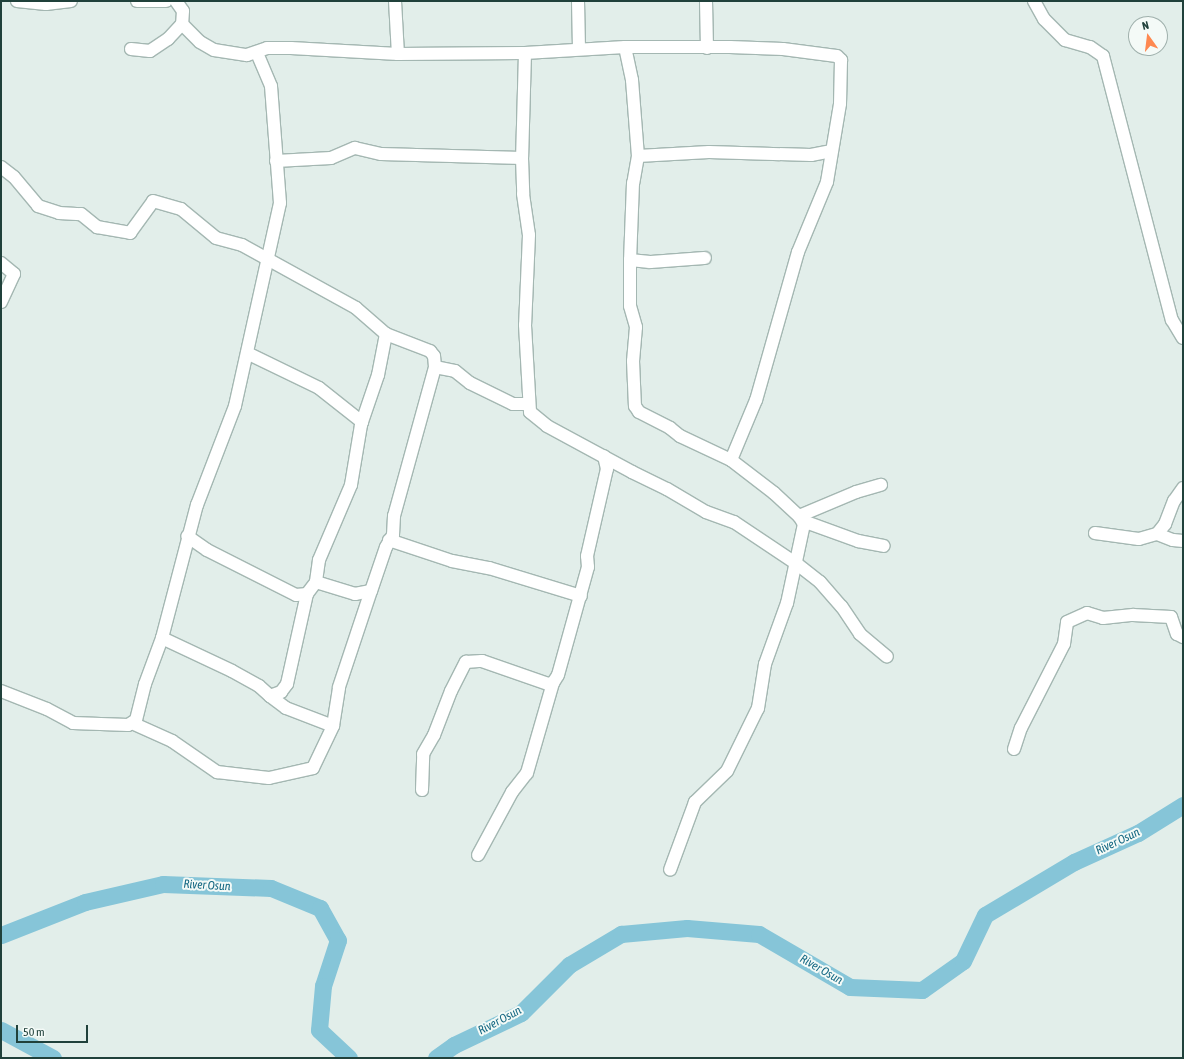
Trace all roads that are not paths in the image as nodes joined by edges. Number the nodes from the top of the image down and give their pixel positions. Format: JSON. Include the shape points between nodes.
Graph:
{"nodes":[{"id":1,"x":17,"y":1,"type":"edge"},
{"id":2,"x":72,"y":1,"type":"edge"},
{"id":3,"x":136,"y":1,"type":"edge"},
{"id":4,"x":166,"y":1,"type":"edge"},
{"id":5,"x":176,"y":1,"type":"edge"},
{"id":6,"x":395,"y":1,"type":"edge"},
{"id":7,"x":578,"y":1,"type":"edge"},
{"id":8,"x":706,"y":1,"type":"edge"},
{"id":9,"x":1034,"y":1,"type":"edge"},
{"id":10,"x":182,"y":24,"type":"junction"},
{"id":11,"x":625,"y":47,"type":"junction"},
{"id":12,"x":707,"y":48,"type":"junction"},
{"id":13,"x":131,"y":49,"type":"dead end"},
{"id":14,"x":579,"y":49,"type":"junction"},
{"id":15,"x":525,"y":52,"type":"junction"},
{"id":16,"x":257,"y":53,"type":"junction"},
{"id":17,"x":398,"y":54,"type":"junction"},
{"id":18,"x":832,"y":150,"type":"junction"},
{"id":19,"x":638,"y":156,"type":"junction"},
{"id":20,"x":522,"y":158,"type":"junction"},
{"id":21,"x":276,"y":160,"type":"junction"},
{"id":22,"x":1,"y":167,"type":"edge"},
{"id":23,"x":705,"y":258,"type":"dead end"},
{"id":24,"x":269,"y":260,"type":"junction"},
{"id":25,"x":630,"y":260,"type":"junction"},
{"id":26,"x":1,"y":263,"type":"edge"},
{"id":27,"x":1,"y":302,"type":"edge"},
{"id":28,"x":386,"y":334,"type":"junction"},
{"id":29,"x":1183,"y":338,"type":"edge"},
{"id":30,"x":246,"y":353,"type":"junction"},
{"id":31,"x":435,"y":367,"type":"junction"},
{"id":32,"x":528,"y":404,"type":"junction"},
{"id":33,"x":362,"y":422,"type":"junction"},
{"id":34,"x":604,"y":456,"type":"junction"},
{"id":35,"x":731,"y":460,"type":"junction"},
{"id":36,"x":880,"y":485,"type":"dead end"},
{"id":37,"x":1183,"y":488,"type":"edge"},
{"id":38,"x":801,"y":519,"type":"junction"},
{"id":39,"x":1095,"y":533,"type":"dead end"},
{"id":40,"x":1157,"y":534,"type":"junction"},
{"id":41,"x":187,"y":536,"type":"junction"},
{"id":42,"x":389,"y":540,"type":"junction"},
{"id":43,"x":1183,"y":541,"type":"edge"},
{"id":44,"x":884,"y":546,"type":"dead end"},
{"id":45,"x":796,"y":564,"type":"junction"},
{"id":46,"x":316,"y":582,"type":"junction"},
{"id":47,"x":371,"y":591,"type":"junction"},
{"id":48,"x":308,"y":594,"type":"junction"},
{"id":49,"x":581,"y":596,"type":"junction"},
{"id":50,"x":1183,"y":637,"type":"edge"},
{"id":51,"x":162,"y":638,"type":"junction"},
{"id":52,"x":887,"y":656,"type":"dead end"},
{"id":53,"x":553,"y":683,"type":"junction"},
{"id":54,"x":1,"y":691,"type":"edge"},
{"id":55,"x":270,"y":696,"type":"junction"},
{"id":56,"x":132,"y":723,"type":"junction"},
{"id":57,"x":334,"y":726,"type":"junction"},
{"id":58,"x":1014,"y":749,"type":"dead end"},
{"id":59,"x":422,"y":790,"type":"dead end"},
{"id":60,"x":478,"y":855,"type":"dead end"},
{"id":61,"x":670,"y":870,"type":"dead end"}],
"edges":[{"from":1,"to":2,"type":"street","via":[[46,4]]},
{"from":3,"to":4,"type":"street"},
{"from":5,"to":10,"type":"street","via":[[183,10]]},
{"from":6,"to":17,"type":"street"},
{"from":7,"to":14,"type":"street"},
{"from":8,"to":12,"type":"street"},
{"from":9,"to":29,"type":"street","via":[[1044,19],[1065,40],[1090,47],[1103,56],[1172,320]]},
{"from":10,"to":13,"type":"street","via":[[168,39],[150,51]]},
{"from":10,"to":16,"type":"street","via":[[200,42],[214,50],[247,55]]},
{"from":11,"to":12,"type":"street"},
{"from":11,"to":14,"type":"street"},
{"from":11,"to":19,"type":"street","via":[[632,80]]},
{"from":12,"to":18,"type":"street","via":[[759,48],[837,56],[841,60],[842,87],[838,126]]},
{"from":14,"to":15,"type":"street"},
{"from":15,"to":17,"type":"street"},
{"from":15,"to":20,"type":"street"},
{"from":16,"to":17,"type":"street","via":[[267,48],[291,48]]},
{"from":16,"to":21,"type":"street","via":[[271,86]]},
{"from":18,"to":19,"type":"street","via":[[811,154],[709,152]]},
{"from":18,"to":35,"type":"street","via":[[827,182],[798,252],[768,365],[748,422]]},
{"from":19,"to":25,"type":"street","via":[[633,183]]},
{"from":20,"to":21,"type":"street","via":[[381,154],[355,148],[331,158]]},
{"from":20,"to":32,"type":"street","via":[[523,194],[529,235],[529,283],[525,298]]},
{"from":21,"to":24,"type":"street","via":[[280,203]]},
{"from":22,"to":24,"type":"street","via":[[14,177],[38,206],[59,213],[81,214],[96,226],[130,233],[153,201],[182,209],[216,238],[242,245]]},
{"from":23,"to":25,"type":"street","via":[[650,262]]},
{"from":24,"to":28,"type":"street","via":[[356,308]]},
{"from":24,"to":30,"type":"street"},
{"from":25,"to":35,"type":"street","via":[[630,306],[636,327],[633,361],[635,406],[639,412],[680,436]]},
{"from":26,"to":27,"type":"street","via":[[14,274]]},
{"from":28,"to":31,"type":"street","via":[[430,351],[434,356]]},
{"from":28,"to":33,"type":"street","via":[[378,375]]},
{"from":30,"to":33,"type":"street","via":[[319,388]]},
{"from":30,"to":41,"type":"street","via":[[235,406],[231,409],[219,452]]},
{"from":31,"to":32,"type":"street","via":[[455,371],[470,383],[513,404]]},
{"from":31,"to":42,"type":"street","via":[[414,452],[394,516],[393,535]]},
{"from":32,"to":34,"type":"street","via":[[530,412],[547,426]]},
{"from":33,"to":46,"type":"street","via":[[352,485],[319,560]]},
{"from":34,"to":45,"type":"street","via":[[667,488],[706,512],[734,522]]},
{"from":34,"to":49,"type":"street","via":[[607,469],[587,556],[588,567]]},
{"from":35,"to":38,"type":"street"},
{"from":36,"to":38,"type":"street","via":[[856,492]]},
{"from":37,"to":40,"type":"street","via":[[1174,501],[1165,524]]},
{"from":38,"to":44,"type":"street","via":[[858,541]]},
{"from":38,"to":45,"type":"street"},
{"from":39,"to":40,"type":"street","via":[[1139,539]]},
{"from":40,"to":43,"type":"street"},
{"from":41,"to":48,"type":"street","via":[[207,550],[296,594]]},
{"from":41,"to":51,"type":"street"},
{"from":42,"to":47,"type":"street"},
{"from":42,"to":49,"type":"street","via":[[452,561],[489,568]]},
{"from":45,"to":52,"type":"street","via":[[820,582],[842,607],[860,634]]},
{"from":45,"to":61,"type":"street","via":[[787,603],[765,664],[758,708],[726,771],[695,802]]},
{"from":46,"to":47,"type":"street","via":[[355,594]]},
{"from":46,"to":48,"type":"street"},
{"from":47,"to":57,"type":"street","via":[[339,687]]},
{"from":48,"to":55,"type":"street","via":[[287,684],[281,692]]},
{"from":49,"to":53,"type":"street","via":[[558,675]]},
{"from":50,"to":58,"type":"street","via":[[1176,634],[1171,617],[1133,615],[1103,618],[1087,613],[1067,622],[1064,644],[1021,728]]},
{"from":51,"to":55,"type":"street","via":[[260,686]]},
{"from":51,"to":56,"type":"street","via":[[145,684],[136,720]]},
{"from":53,"to":59,"type":"street","via":[[541,683],[482,660],[466,662],[450,691],[434,735],[423,754]]},
{"from":53,"to":60,"type":"street","via":[[527,773],[508,799]]},
{"from":54,"to":56,"type":"street","via":[[73,723],[106,726]]},
{"from":55,"to":57,"type":"street","via":[[286,708]]},
{"from":56,"to":57,"type":"street","via":[[172,741],[217,772],[268,778],[313,768]]}]}
